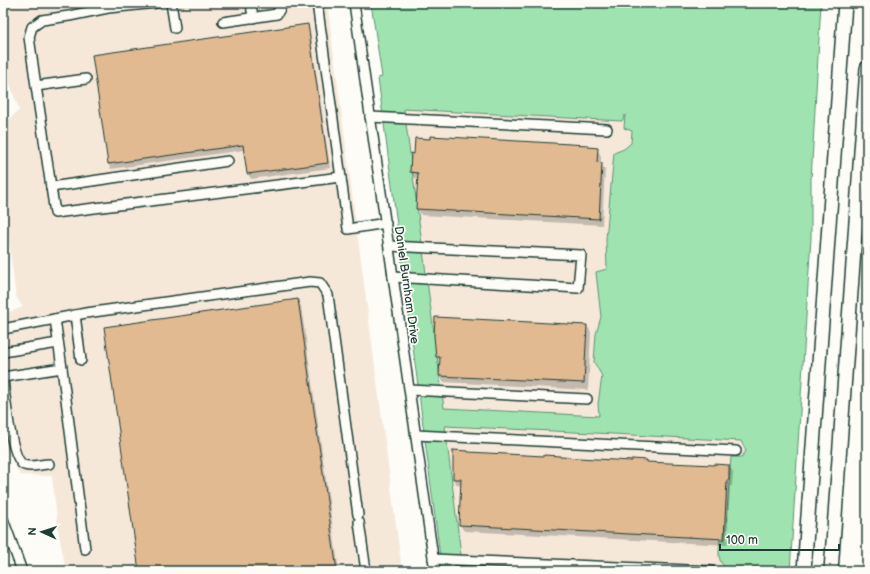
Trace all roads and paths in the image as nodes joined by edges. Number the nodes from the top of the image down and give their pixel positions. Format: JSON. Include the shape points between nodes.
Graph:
{"nodes":[{"id":1,"x":157,"y":3,"type":"edge"},
{"id":2,"x":171,"y":3,"type":"edge"},
{"id":3,"x":251,"y":3,"type":"edge"},
{"id":4,"x":283,"y":3,"type":"edge"},
{"id":5,"x":317,"y":3,"type":"edge"},
{"id":6,"x":354,"y":3,"type":"edge"},
{"id":7,"x":845,"y":3,"type":"edge"},
{"id":8,"x":107,"y":6,"type":"edge"},
{"id":9,"x":253,"y":18,"type":"junction"},
{"id":10,"x":223,"y":22,"type":"dead end"},
{"id":11,"x":174,"y":28,"type":"dead end"},
{"id":12,"x":867,"y":68,"type":"edge"},
{"id":13,"x":86,"y":79,"type":"dead end"},
{"id":14,"x":36,"y":86,"type":"junction"},
{"id":15,"x":370,"y":117,"type":"junction"},
{"id":16,"x":607,"y":129,"type":"dead end"},
{"id":17,"x":228,"y":161,"type":"dead end"},
{"id":18,"x":341,"y":176,"type":"junction"},
{"id":19,"x":51,"y":187,"type":"junction"},
{"id":20,"x":386,"y":223,"type":"junction"},
{"id":21,"x":389,"y":246,"type":"junction"},
{"id":22,"x":393,"y":277,"type":"junction"},
{"id":23,"x":75,"y":315,"type":"junction"},
{"id":24,"x":55,"y":319,"type":"junction"},
{"id":25,"x":3,"y":329,"type":"edge"},
{"id":26,"x":58,"y":343,"type":"junction"},
{"id":27,"x":3,"y":352,"type":"edge"},
{"id":28,"x":81,"y":360,"type":"dead end"},
{"id":29,"x":62,"y":368,"type":"junction"},
{"id":30,"x":3,"y":379,"type":"edge"},
{"id":31,"x":410,"y":390,"type":"junction"},
{"id":32,"x":587,"y":399,"type":"dead end"},
{"id":33,"x":416,"y":435,"type":"junction"},
{"id":34,"x":736,"y":451,"type":"dead end"},
{"id":35,"x":48,"y":464,"type":"dead end"},
{"id":36,"x":3,"y":519,"type":"edge"},
{"id":37,"x":85,"y":549,"type":"dead end"},
{"id":38,"x":433,"y":559,"type":"junction"},
{"id":39,"x":3,"y":563,"type":"edge"},
{"id":40,"x":6,"y":571,"type":"edge"},
{"id":41,"x":22,"y":571,"type":"edge"},
{"id":42,"x":366,"y":571,"type":"edge"},
{"id":43,"x":435,"y":571,"type":"edge"},
{"id":44,"x":712,"y":571,"type":"edge"},
{"id":45,"x":804,"y":571,"type":"edge"},
{"id":46,"x":831,"y":571,"type":"edge"}],
"edges":[{"from":1,"to":8,"type":"street"},
{"from":2,"to":11,"type":"street"},
{"from":3,"to":9,"type":"street"},
{"from":4,"to":9,"type":"street","via":[[277,14]]},
{"from":5,"to":18,"type":"street"},
{"from":6,"to":15,"type":"street","name":"Daniel Burnham Drive"},
{"from":7,"to":45,"type":"highway"},
{"from":8,"to":14,"type":"street","via":[[42,20],[32,27],[29,37]]},
{"from":9,"to":10,"type":"street"},
{"from":12,"to":46,"type":"highway"},
{"from":13,"to":14,"type":"street"},
{"from":14,"to":19,"type":"street"},
{"from":15,"to":16,"type":"street"},
{"from":15,"to":20,"type":"street","name":"Daniel Burnham Drive"},
{"from":17,"to":19,"type":"street"},
{"from":18,"to":19,"type":"street","via":[[55,213]]},
{"from":18,"to":20,"type":"street","via":[[348,229]]},
{"from":20,"to":21,"type":"street","name":"Daniel Burnham Drive"},
{"from":21,"to":22,"type":"street","name":"Daniel Burnham Drive"},
{"from":21,"to":22,"type":"street","via":[[580,255],[578,288]]},
{"from":22,"to":31,"type":"street","name":"Daniel Burnham Drive"},
{"from":23,"to":24,"type":"street"},
{"from":23,"to":28,"type":"street"},
{"from":23,"to":42,"type":"street","via":[[302,283],[320,283],[328,295]]},
{"from":24,"to":25,"type":"street"},
{"from":24,"to":26,"type":"street"},
{"from":26,"to":27,"type":"street"},
{"from":26,"to":29,"type":"street"},
{"from":29,"to":30,"type":"street"},
{"from":29,"to":37,"type":"street"},
{"from":30,"to":35,"type":"street","via":[[12,445],[20,463],[26,466]]},
{"from":31,"to":32,"type":"street"},
{"from":31,"to":33,"type":"street","name":"Daniel Burnham Drive"},
{"from":33,"to":34,"type":"street"},
{"from":33,"to":38,"type":"street","name":"Daniel Burnham Drive"},
{"from":36,"to":41,"type":"street"},
{"from":38,"to":43,"type":"street","name":"Daniel Burnham Drive"},
{"from":38,"to":44,"type":"street"},
{"from":39,"to":40,"type":"path"}]}
